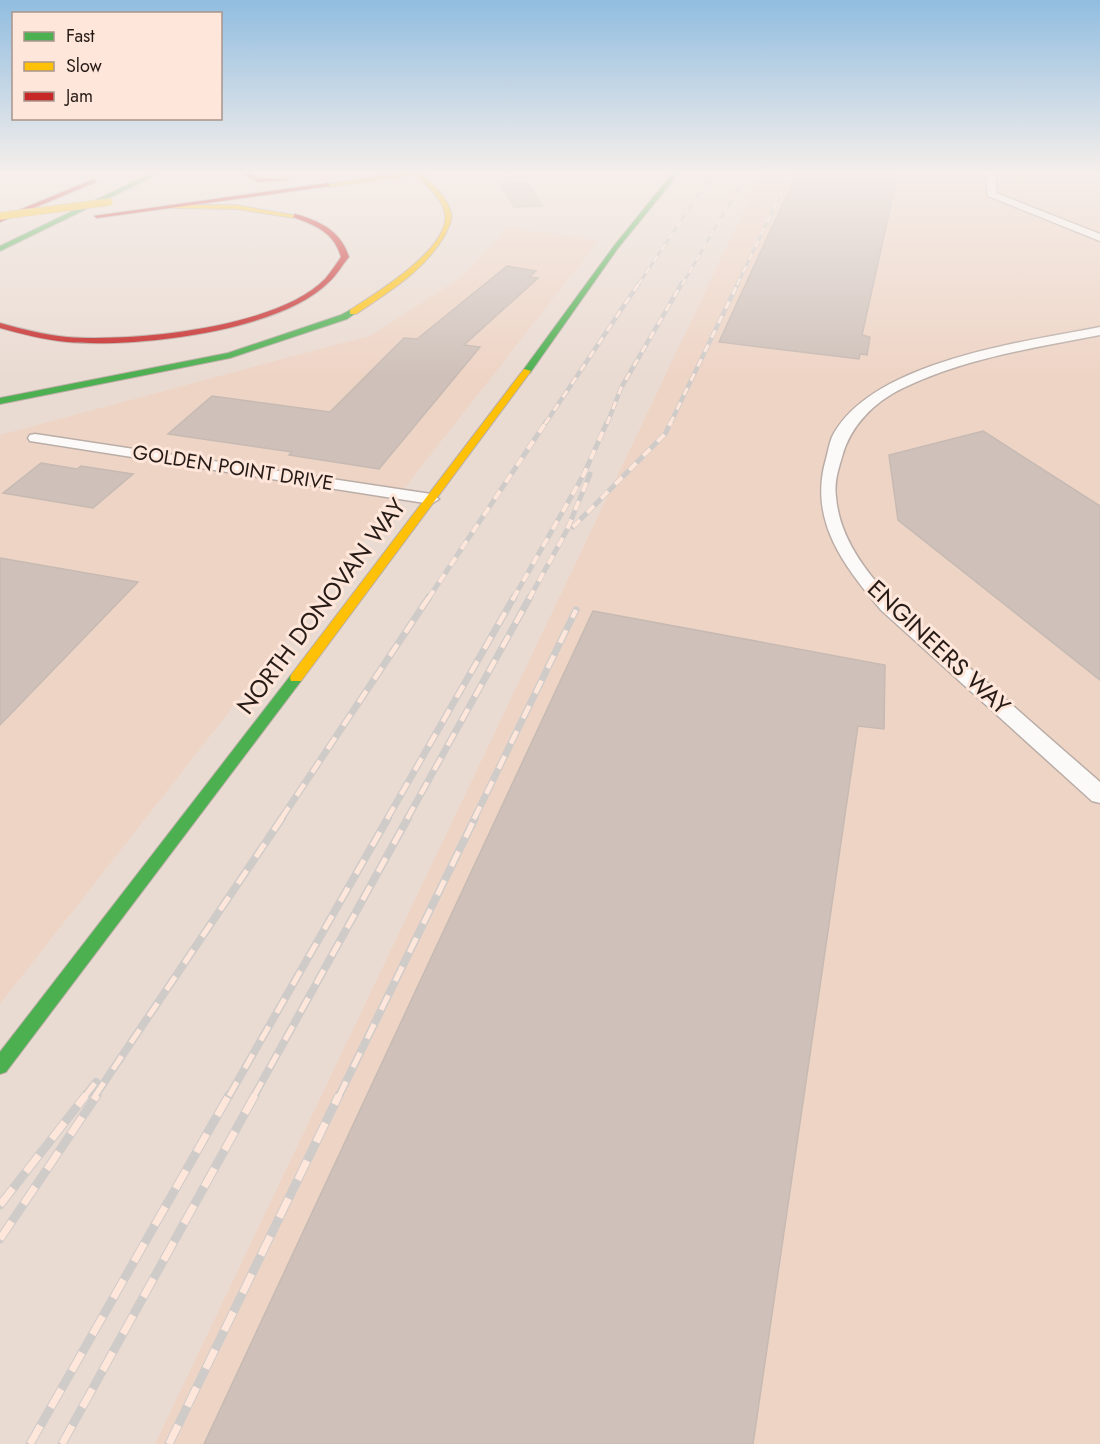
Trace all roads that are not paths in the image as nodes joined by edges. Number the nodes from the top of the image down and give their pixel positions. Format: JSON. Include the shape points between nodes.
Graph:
{"nodes":[{"id":1,"x":18,"y":240,"type":"edge"},
{"id":2,"x":340,"y":240,"type":"edge"},
{"id":3,"x":439,"y":240,"type":"edge"},
{"id":4,"x":622,"y":240,"type":"edge"},
{"id":5,"x":0,"y":249,"type":"edge"},
{"id":6,"x":0,"y":325,"type":"edge"},
{"id":7,"x":1100,"y":331,"type":"edge"},
{"id":8,"x":0,"y":401,"type":"edge"},
{"id":9,"x":35,"y":438,"type":"dead end"},
{"id":10,"x":431,"y":499,"type":"junction"},
{"id":11,"x":1100,"y":795,"type":"edge"},
{"id":12,"x":0,"y":1065,"type":"edge"}],
"edges":[{"from":1,"to":5,"type":"main road"},
{"from":2,"to":6,"type":"main road","via":[[345,257],[332,279],[313,294],[284,308],[213,329],[149,338],[82,339],[40,335]]},
{"from":3,"to":8,"type":"main road","via":[[432,253],[398,283],[344,317],[230,355]]},
{"from":4,"to":10,"type":"main road","name":"NORTH DONOVAN WAY"},
{"from":7,"to":11,"type":"street","name":"ENGINEERS WAY","via":[[972,359],[924,373],[888,390],[845,427],[830,456],[827,501],[837,532],[868,584],[888,606]]},
{"from":9,"to":10,"type":"street","name":"GOLDEN POINT DRIVE"},
{"from":10,"to":12,"type":"main road","name":"NORTH DONOVAN WAY"}]}
